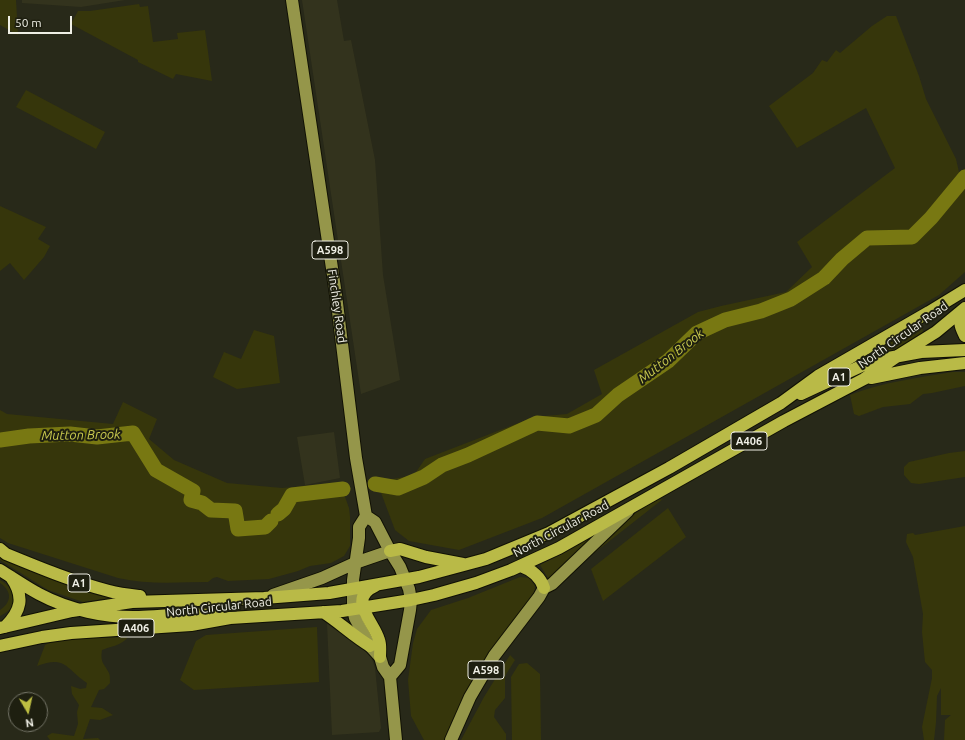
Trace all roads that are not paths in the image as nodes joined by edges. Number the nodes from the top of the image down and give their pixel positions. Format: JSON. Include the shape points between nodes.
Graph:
{"nodes":[{"id":1,"x":292,"y":0,"type":"edge"},
{"id":2,"x":965,"y":290,"type":"edge"},
{"id":3,"x":965,"y":308,"type":"edge"},
{"id":4,"x":965,"y":313,"type":"edge"},
{"id":5,"x":965,"y":336,"type":"edge"},
{"id":6,"x":965,"y":350,"type":"edge"},
{"id":7,"x":899,"y":355,"type":"junction"},
{"id":8,"x":965,"y":363,"type":"edge"},
{"id":9,"x":864,"y":379,"type":"junction"},
{"id":10,"x":781,"y":403,"type":"junction"},
{"id":11,"x":635,"y":505,"type":"junction"},
{"id":12,"x":366,"y":516,"type":"junction"},
{"id":13,"x":0,"y":549,"type":"edge"},
{"id":14,"x":390,"y":551,"type":"junction"},
{"id":15,"x":354,"y":563,"type":"junction"},
{"id":16,"x":467,"y":565,"type":"junction"},
{"id":17,"x":521,"y":566,"type":"junction"},
{"id":18,"x":0,"y":570,"type":"edge"},
{"id":19,"x":11,"y":577,"type":"junction"},
{"id":20,"x":406,"y":580,"type":"junction"},
{"id":21,"x":376,"y":586,"type":"junction"},
{"id":22,"x":544,"y":588,"type":"junction"},
{"id":23,"x":264,"y":598,"type":"junction"},
{"id":24,"x":163,"y":600,"type":"junction"},
{"id":25,"x":411,"y":600,"type":"junction"},
{"id":26,"x":355,"y":601,"type":"junction"},
{"id":27,"x":81,"y":609,"type":"junction"},
{"id":28,"x":323,"y":612,"type":"junction"},
{"id":29,"x":230,"y":618,"type":"junction"},
{"id":30,"x":2,"y":628,"type":"edge"},
{"id":31,"x":0,"y":646,"type":"edge"},
{"id":32,"x":370,"y":646,"type":"junction"},
{"id":33,"x":380,"y":656,"type":"junction"},
{"id":34,"x":390,"y":678,"type":"junction"},
{"id":35,"x":396,"y":740,"type":"edge"},
{"id":36,"x":451,"y":740,"type":"edge"}],
"edges":[{"from":1,"to":12,"type":"main road","name":"Finchley Road","number":"A598"},
{"from":2,"to":10,"type":"highway","name":"North Circular Road","number":"A406","via":[[818,376]]},
{"from":3,"to":7,"type":"highway","name":"North Circular Road","number":"A406","via":[[936,332]]},
{"from":4,"to":5,"type":"highway","via":[[960,325]]},
{"from":6,"to":7,"type":"highway","number":"A1"},
{"from":7,"to":9,"type":"highway","name":"North Circular Road","number":"A406"},
{"from":7,"to":10,"type":"highway","number":"A1","via":[[864,364]]},
{"from":8,"to":9,"type":"highway","number":"A1","via":[[920,368]]},
{"from":9,"to":11,"type":"highway","name":"North Circular Road","number":"A406"},
{"from":10,"to":16,"type":"highway","name":"North Circular Road","number":"A406","via":[[549,533]]},
{"from":11,"to":17,"type":"highway","name":"North Circular Road","number":"A406","via":[[559,548]]},
{"from":11,"to":22,"type":"main road","number":"A598","via":[[552,584]]},
{"from":12,"to":14,"type":"main road","via":[[375,522]]},
{"from":12,"to":15,"type":"main road","via":[[359,527]]},
{"from":13,"to":24,"type":"highway","number":"A1","via":[[6,554],[86,585],[111,592]]},
{"from":14,"to":15,"type":"main road","number":"A406"},
{"from":14,"to":16,"type":"highway","number":"A406","via":[[400,549]]},
{"from":14,"to":20,"type":"main road"},
{"from":15,"to":23,"type":"main road","number":"A406","via":[[322,578]]},
{"from":15,"to":26,"type":"main road"},
{"from":16,"to":20,"type":"highway","name":"North Circular Road","number":"A406"},
{"from":17,"to":22,"type":"highway","via":[[539,577]]},
{"from":17,"to":25,"type":"highway","name":"North Circular Road","number":"A406","via":[[476,583]]},
{"from":18,"to":19,"type":"highway","number":"A1"},
{"from":19,"to":27,"type":"highway","number":"A1","via":[[39,594]]},
{"from":19,"to":30,"type":"highway","via":[[18,588],[20,601],[15,615]]},
{"from":20,"to":21,"type":"highway","name":"North Circular Road","number":"A406"},
{"from":20,"to":25,"type":"main road"},
{"from":21,"to":26,"type":"highway","name":"North Circular Road","number":"A406"},
{"from":21,"to":26,"type":"highway","via":[[368,589]]},
{"from":22,"to":36,"type":"main road","number":"A598","via":[[494,656],[470,697]]},
{"from":23,"to":24,"type":"highway","name":"North Circular Road","number":"A406"},
{"from":23,"to":26,"type":"highway","name":"North Circular Road","number":"A406","via":[[317,594]]},
{"from":24,"to":27,"type":"highway","name":"North Circular Road","number":"A406"},
{"from":25,"to":26,"type":"highway","name":"North Circular Road","number":"A406"},
{"from":25,"to":34,"type":"main road","via":[[400,665]]},
{"from":26,"to":28,"type":"highway","name":"North Circular Road","number":"A406"},
{"from":26,"to":32,"type":"main road","via":[[355,618]]},
{"from":26,"to":33,"type":"highway","via":[[379,640]]},
{"from":27,"to":29,"type":"highway","number":"A1","via":[[103,615],[194,614]]},
{"from":27,"to":30,"type":"highway","name":"North Circular Road","number":"A406"},
{"from":28,"to":29,"type":"highway","name":"North Circular Road","number":"A406"},
{"from":28,"to":32,"type":"highway"},
{"from":29,"to":31,"type":"highway","name":"North Circular Road","number":"A406","via":[[191,625],[42,636]]},
{"from":32,"to":33,"type":"main road"},
{"from":33,"to":34,"type":"main road"},
{"from":34,"to":35,"type":"main road"}]}
